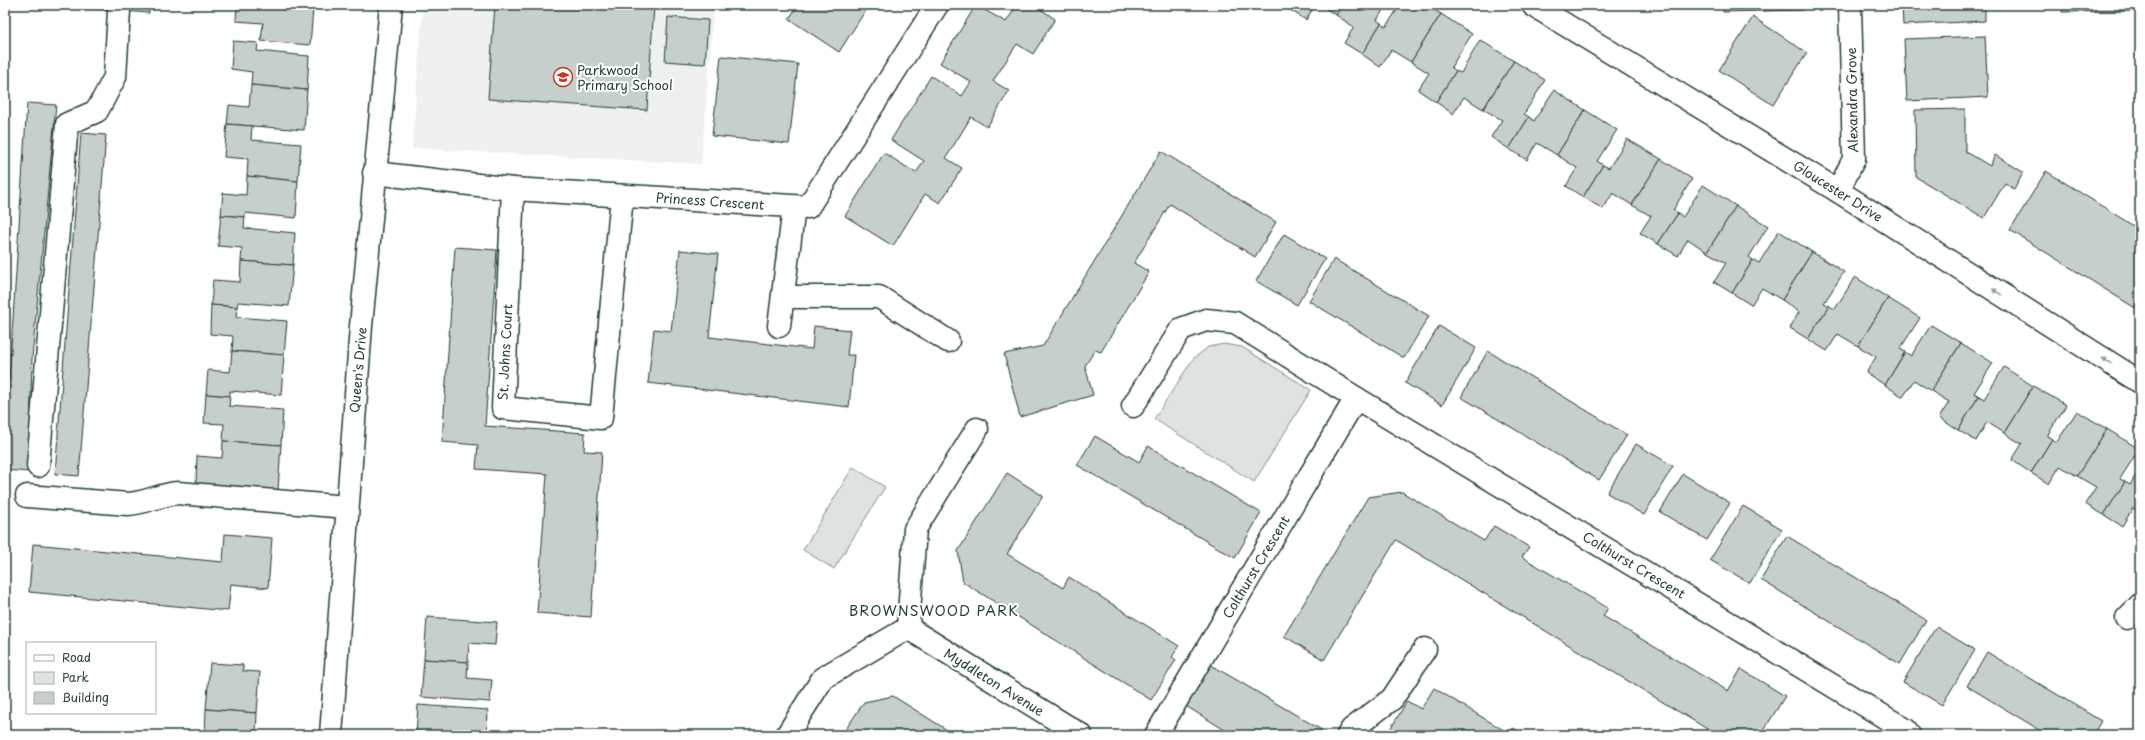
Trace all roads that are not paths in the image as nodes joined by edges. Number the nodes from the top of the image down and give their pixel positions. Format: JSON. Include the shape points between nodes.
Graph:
{"nodes":[{"id":1,"x":1533,"y":5,"type":"edge"},
{"id":2,"x":1850,"y":5,"type":"edge"},
{"id":3,"x":932,"y":7,"type":"edge"},
{"id":4,"x":119,"y":11,"type":"dead end"},
{"id":5,"x":390,"y":12,"type":"edge"},
{"id":6,"x":374,"y":174,"type":"junction"},
{"id":7,"x":513,"y":189,"type":"junction"},
{"id":8,"x":1838,"y":191,"type":"junction"},
{"id":9,"x":622,"y":196,"type":"junction"},
{"id":10,"x":794,"y":207,"type":"junction"},
{"id":11,"x":783,"y":297,"type":"junction"},
{"id":12,"x":779,"y":326,"type":"dead end"},
{"id":13,"x":948,"y":341,"type":"dead end"},
{"id":14,"x":2140,"y":382,"type":"edge"},
{"id":15,"x":1356,"y":398,"type":"junction"},
{"id":16,"x":1133,"y":406,"type":"dead end"},
{"id":17,"x":977,"y":429,"type":"dead end"},
{"id":18,"x":38,"y":466,"type":"dead end"},
{"id":19,"x":27,"y":496,"type":"dead end"},
{"id":20,"x":347,"y":507,"type":"junction"},
{"id":21,"x":908,"y":628,"type":"junction"},
{"id":22,"x":1425,"y":649,"type":"dead end"},
{"id":23,"x":331,"y":735,"type":"edge"},
{"id":24,"x":787,"y":735,"type":"edge"},
{"id":25,"x":1081,"y":735,"type":"edge"},
{"id":26,"x":1156,"y":735,"type":"edge"},
{"id":27,"x":1348,"y":735,"type":"edge"},
{"id":28,"x":1909,"y":735,"type":"edge"}],
"edges":[{"from":1,"to":8,"type":"street","name":"Gloucester Drive"},
{"from":2,"to":8,"type":"street","name":"Alexandra Grove","via":[[1854,159]]},
{"from":3,"to":10,"type":"street","name":"Princess Crescent","via":[[808,207]]},
{"from":4,"to":18,"type":"street","via":[[114,77],[97,111],[67,124]]},
{"from":5,"to":6,"type":"street","name":"Queen's Drive"},
{"from":6,"to":7,"type":"street","name":"Princess Crescent"},
{"from":6,"to":20,"type":"street","name":"Queen's Drive"},
{"from":7,"to":9,"type":"street","name":"Princess Crescent"},
{"from":7,"to":9,"type":"street","name":"St. Johns Court","via":[[503,408],[602,418]]},
{"from":14,"to":8,"type":"street","name":"Gloucester Drive","one_way":true},
{"from":9,"to":10,"type":"street","name":"Princess Crescent"},
{"from":10,"to":11,"type":"street"},
{"from":11,"to":12,"type":"street"},
{"from":11,"to":13,"type":"street","via":[[879,297]]},
{"from":15,"to":16,"type":"street","name":"Colthurst Crescent","via":[[1235,323],[1206,320],[1181,329]]},
{"from":15,"to":26,"type":"street","name":"Colthurst Crescent"},
{"from":15,"to":28,"type":"street","name":"Colthurst Crescent","via":[[1887,718],[1906,730]]},
{"from":17,"to":21,"type":"street","via":[[915,529]]},
{"from":19,"to":20,"type":"street","via":[[128,504],[141,503],[164,494],[178,492]]},
{"from":20,"to":23,"type":"street","name":"Queen's Drive"},
{"from":21,"to":24,"type":"street","via":[[823,678]]},
{"from":21,"to":25,"type":"street","name":"Myddleton Avenue"},
{"from":22,"to":27,"type":"street","via":[[1392,699],[1352,729]]}]}
